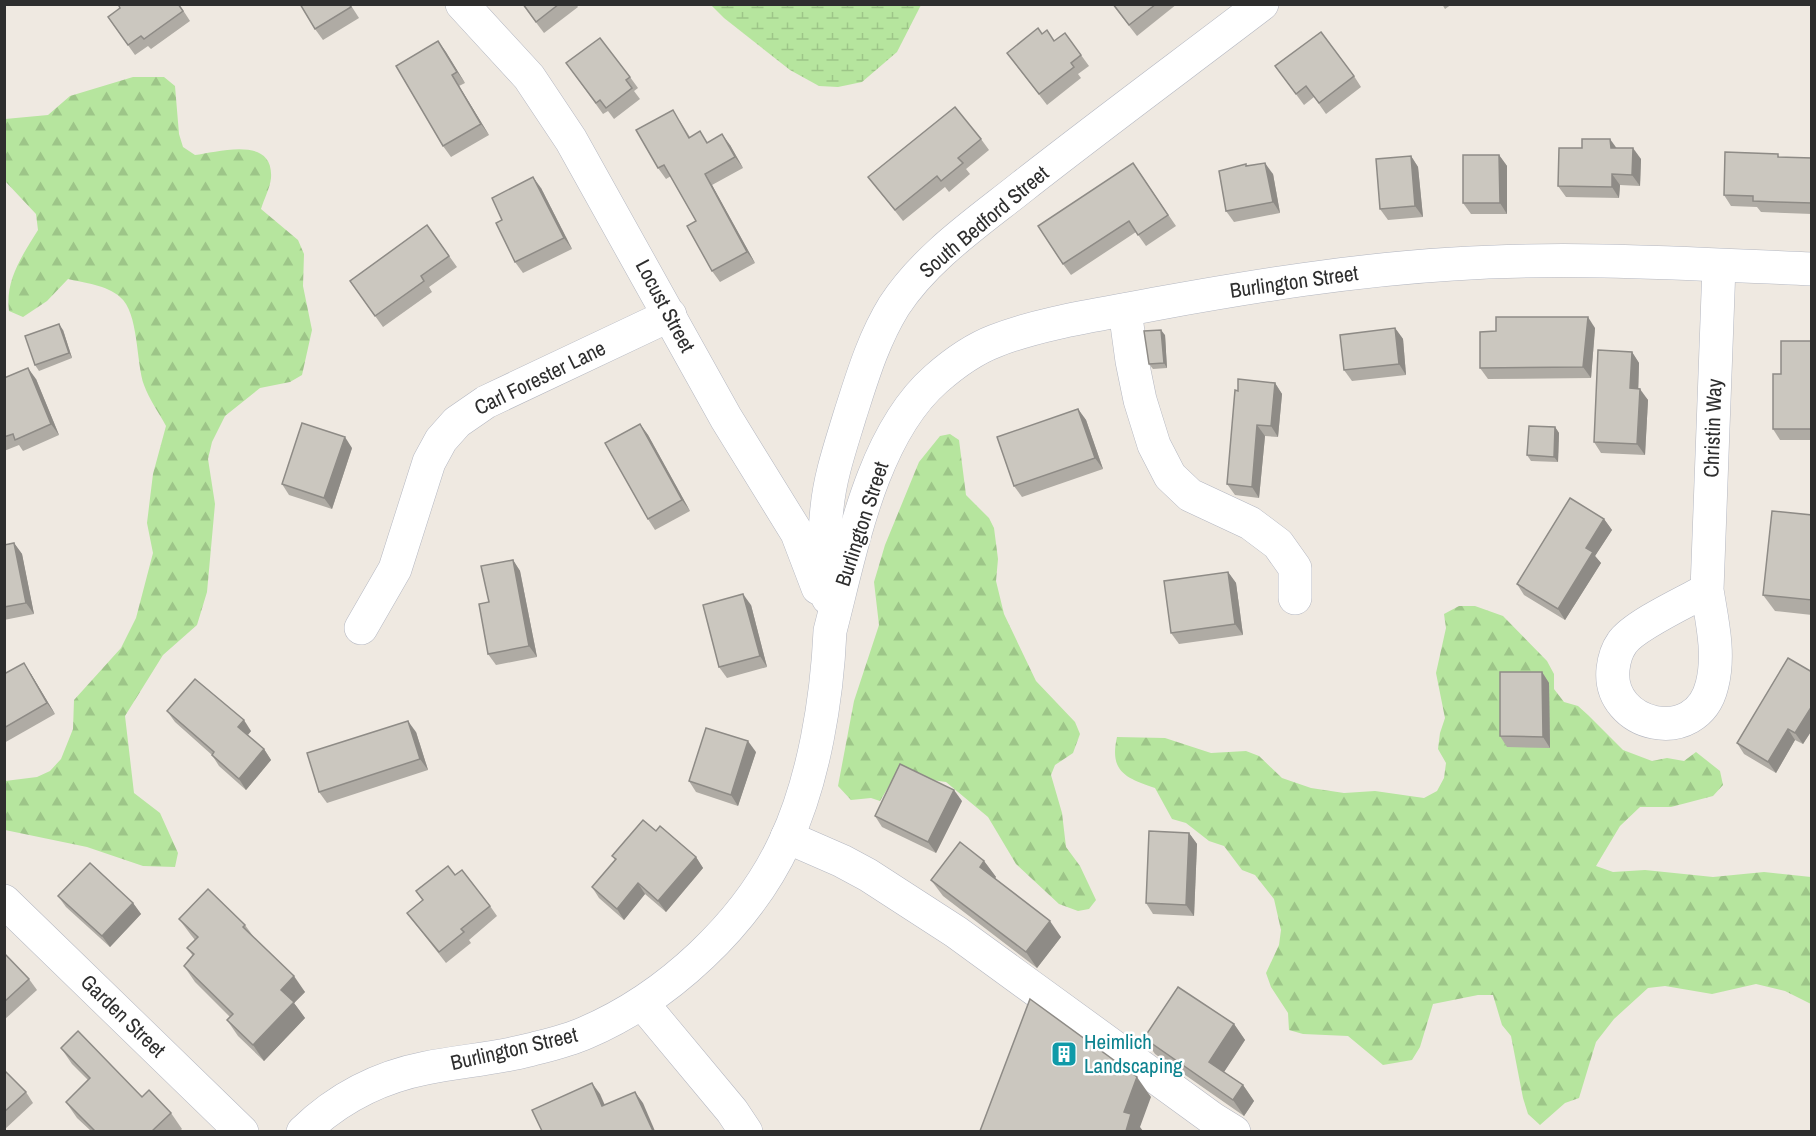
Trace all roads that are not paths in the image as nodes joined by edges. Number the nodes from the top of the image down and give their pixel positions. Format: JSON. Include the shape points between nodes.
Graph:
{"nodes":[{"id":1,"x":462,"y":4,"type":"edge"},
{"id":2,"x":1262,"y":4,"type":"edge"},
{"id":3,"x":1719,"y":266,"type":"junction"},
{"id":4,"x":1812,"y":269,"type":"edge"},
{"id":5,"x":1125,"y":310,"type":"junction"},
{"id":6,"x":670,"y":315,"type":"junction"},
{"id":7,"x":1707,"y":590,"type":"dead end"},
{"id":8,"x":1295,"y":598,"type":"dead end"},
{"id":9,"x":361,"y":628,"type":"dead end"},
{"id":10,"x":830,"y":630,"type":"junction"},
{"id":11,"x":787,"y":837,"type":"junction"},
{"id":12,"x":4,"y":901,"type":"edge"},
{"id":13,"x":642,"y":1003,"type":"junction"},
{"id":14,"x":242,"y":1131,"type":"edge"},
{"id":15,"x":303,"y":1131,"type":"edge"},
{"id":16,"x":746,"y":1131,"type":"edge"},
{"id":17,"x":1234,"y":1131,"type":"edge"}],
"edges":[{"from":1,"to":6,"type":"street","name":"Locust Street","via":[[529,77],[551,108]]},
{"from":2,"to":10,"type":"street","name":"South Bedford Street","via":[[960,237],[937,256],[894,307],[873,346],[828,494],[825,533]]},
{"from":3,"to":4,"type":"street","name":"Burlington Street"},
{"from":3,"to":5,"type":"street","name":"Burlington Street","via":[[1553,260],[1451,264],[1325,276]]},
{"from":3,"to":7,"type":"street","name":"Christin Way"},
{"from":5,"to":8,"type":"street","via":[[1140,400],[1154,445],[1170,476],[1190,495],[1250,523],[1278,544],[1295,568]]},
{"from":5,"to":10,"type":"street","name":"Burlington Street","via":[[993,341],[954,365],[920,396],[895,433],[867,493]]},
{"from":6,"to":9,"type":"street","name":"Carl Forester Lane","via":[[486,402],[457,422],[429,462],[396,569]]},
{"from":6,"to":10,"type":"street","name":"Locust Street","via":[[726,418],[797,533]]},
{"from":10,"to":11,"type":"street","name":"Burlington Street","via":[[816,738],[803,794]]},
{"from":11,"to":13,"type":"street","name":"Burlington Street","via":[[756,891],[721,935]]},
{"from":11,"to":17,"type":"street","via":[[868,875],[956,932]]},
{"from":12,"to":14,"type":"street","name":"Garden Street"},
{"from":13,"to":15,"type":"street","name":"Burlington Street","via":[[563,1042],[425,1068],[373,1084],[330,1108]]},
{"from":13,"to":16,"type":"street"}]}
